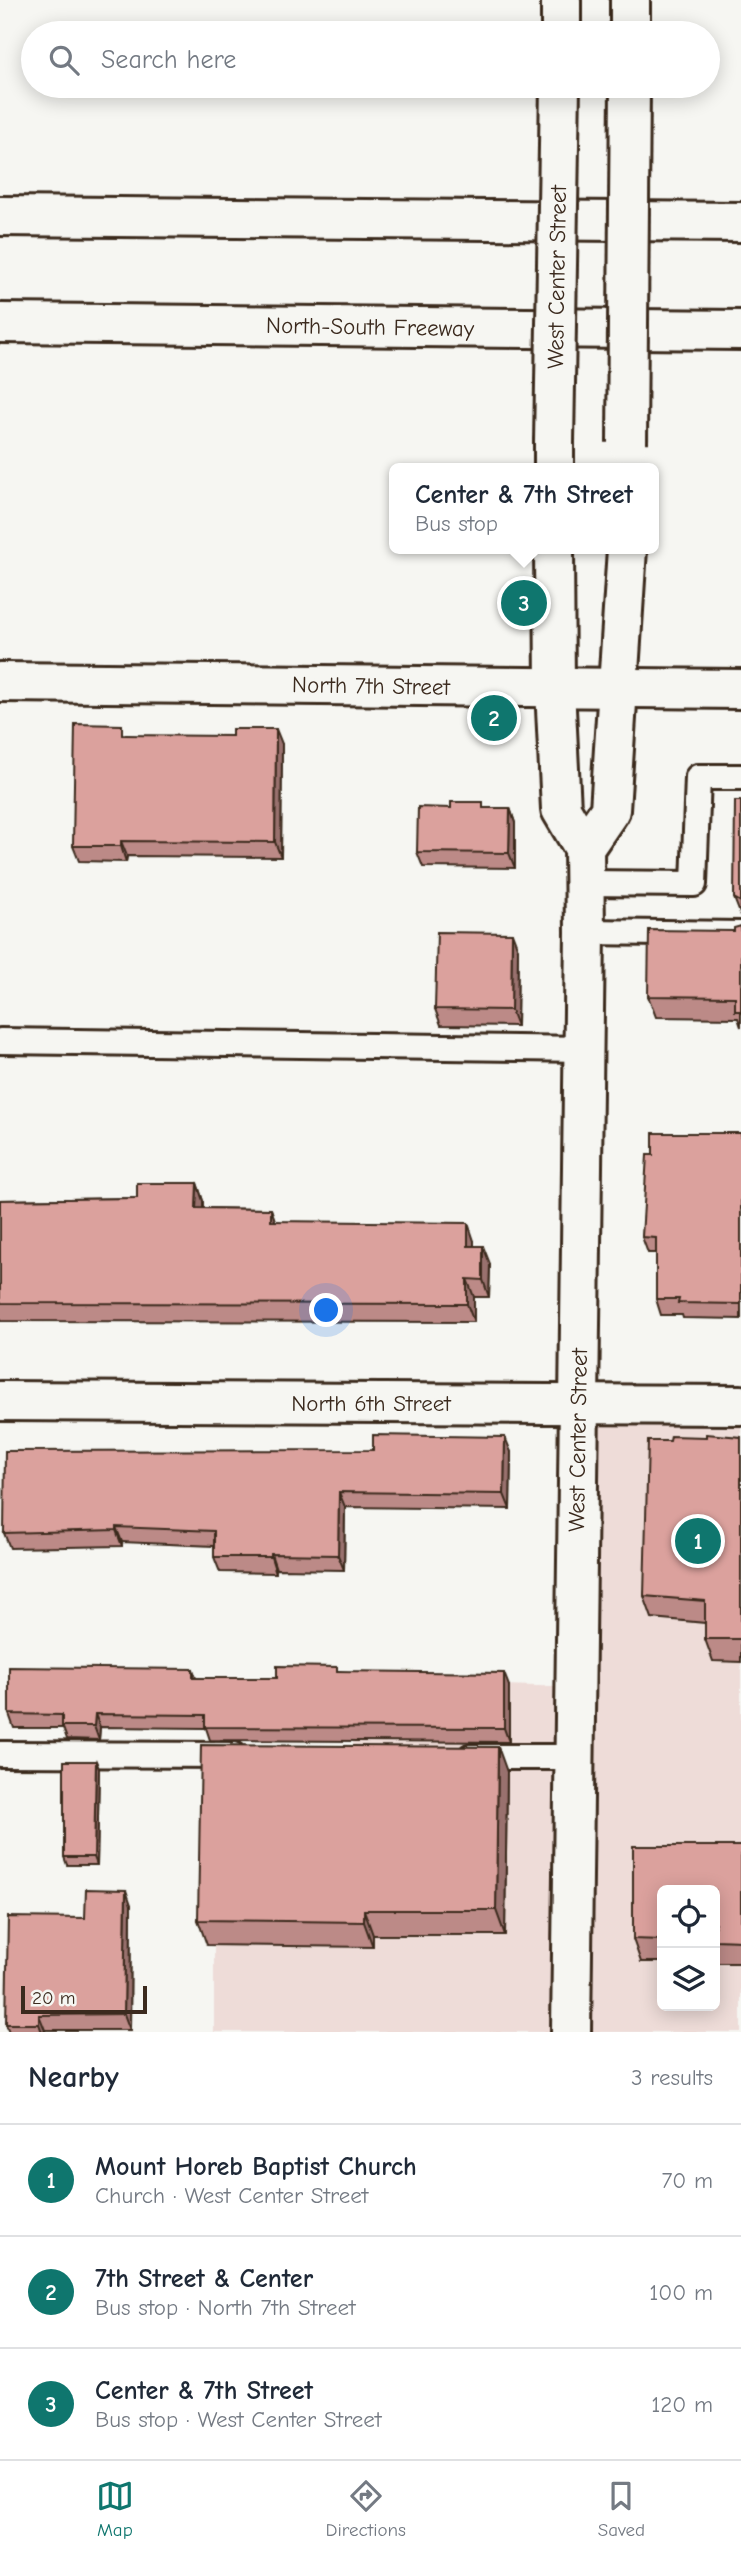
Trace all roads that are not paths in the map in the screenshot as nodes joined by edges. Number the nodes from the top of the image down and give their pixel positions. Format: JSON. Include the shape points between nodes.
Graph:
{"nodes":[{"id":1,"x":561,"y":0,"type":"edge"},
{"id":2,"x":630,"y":0,"type":"edge"},
{"id":3,"x":561,"y":21,"type":"edge"},
{"id":4,"x":630,"y":21,"type":"edge"},
{"id":5,"x":560,"y":98,"type":"edge"},
{"id":6,"x":630,"y":98,"type":"edge"},
{"id":7,"x":0,"y":216,"type":"edge"},
{"id":8,"x":741,"y":222,"type":"edge"},
{"id":9,"x":0,"y":323,"type":"edge"},
{"id":10,"x":741,"y":330,"type":"edge"},
{"id":11,"x":554,"y":456,"type":"edge"},
{"id":12,"x":627,"y":456,"type":"edge"},
{"id":13,"x":554,"y":554,"type":"edge"},
{"id":14,"x":627,"y":554,"type":"edge"},
{"id":15,"x":0,"y":682,"type":"edge"},
{"id":16,"x":555,"y":688,"type":"junction"},
{"id":17,"x":741,"y":689,"type":"edge"},
{"id":18,"x":618,"y":690,"type":"junction"},
{"id":19,"x":741,"y":777,"type":"edge"},
{"id":20,"x":584,"y":865,"type":"junction"},
{"id":21,"x":585,"y":932,"type":"junction"},
{"id":22,"x":741,"y":934,"type":"edge"},
{"id":23,"x":0,"y":1041,"type":"edge"},
{"id":24,"x":584,"y":1049,"type":"junction"},
{"id":25,"x":0,"y":1401,"type":"edge"},
{"id":26,"x":578,"y":1403,"type":"junction"},
{"id":27,"x":741,"y":1405,"type":"edge"},
{"id":28,"x":0,"y":1754,"type":"edge"},
{"id":29,"x":256,"y":1756,"type":"edge"},
{"id":30,"x":449,"y":1757,"type":"edge"},
{"id":31,"x":574,"y":1757,"type":"junction"},
{"id":32,"x":571,"y":2032,"type":"edge"}],
"edges":[{"from":1,"to":3,"type":"main road"},
{"from":2,"to":4,"type":"main road"},
{"from":5,"to":11,"type":"main road","name":"West Center Street","bridge":true},
{"from":6,"to":12,"type":"main road","bridge":true},
{"from":7,"to":8,"type":"main road"},
{"from":9,"to":10,"type":"main road","name":"North-South Freeway"},
{"from":13,"to":16,"type":"main road","name":"West Center Street"},
{"from":14,"to":18,"type":"main road"},
{"from":15,"to":16,"type":"main road","name":"North 7th Street"},
{"from":16,"to":18,"type":"main road","name":"North 7th Street"},
{"from":16,"to":20,"type":"main road","name":"West Center Street","via":[[562,809]]},
{"from":17,"to":18,"type":"main road","name":"North 7th Street"},
{"from":18,"to":20,"type":"main road","via":[[610,810]]},
{"from":19,"to":20,"type":"lane","via":[[698,777],[694,884]]},
{"from":20,"to":21,"type":"main road","name":"West Center Street"},
{"from":21,"to":22,"type":"lane"},
{"from":21,"to":24,"type":"main road","name":"West Center Street"},
{"from":23,"to":24,"type":"lane"},
{"from":24,"to":26,"type":"main road","name":"West Center Street"},
{"from":25,"to":26,"type":"main road","name":"North 6th Street"},
{"from":26,"to":27,"type":"main road","name":"North 6th Street"},
{"from":26,"to":31,"type":"main road","name":"West Center Street"},
{"from":28,"to":29,"type":"lane"},
{"from":30,"to":31,"type":"lane"},
{"from":31,"to":32,"type":"main road","name":"West Center Street"}]}
